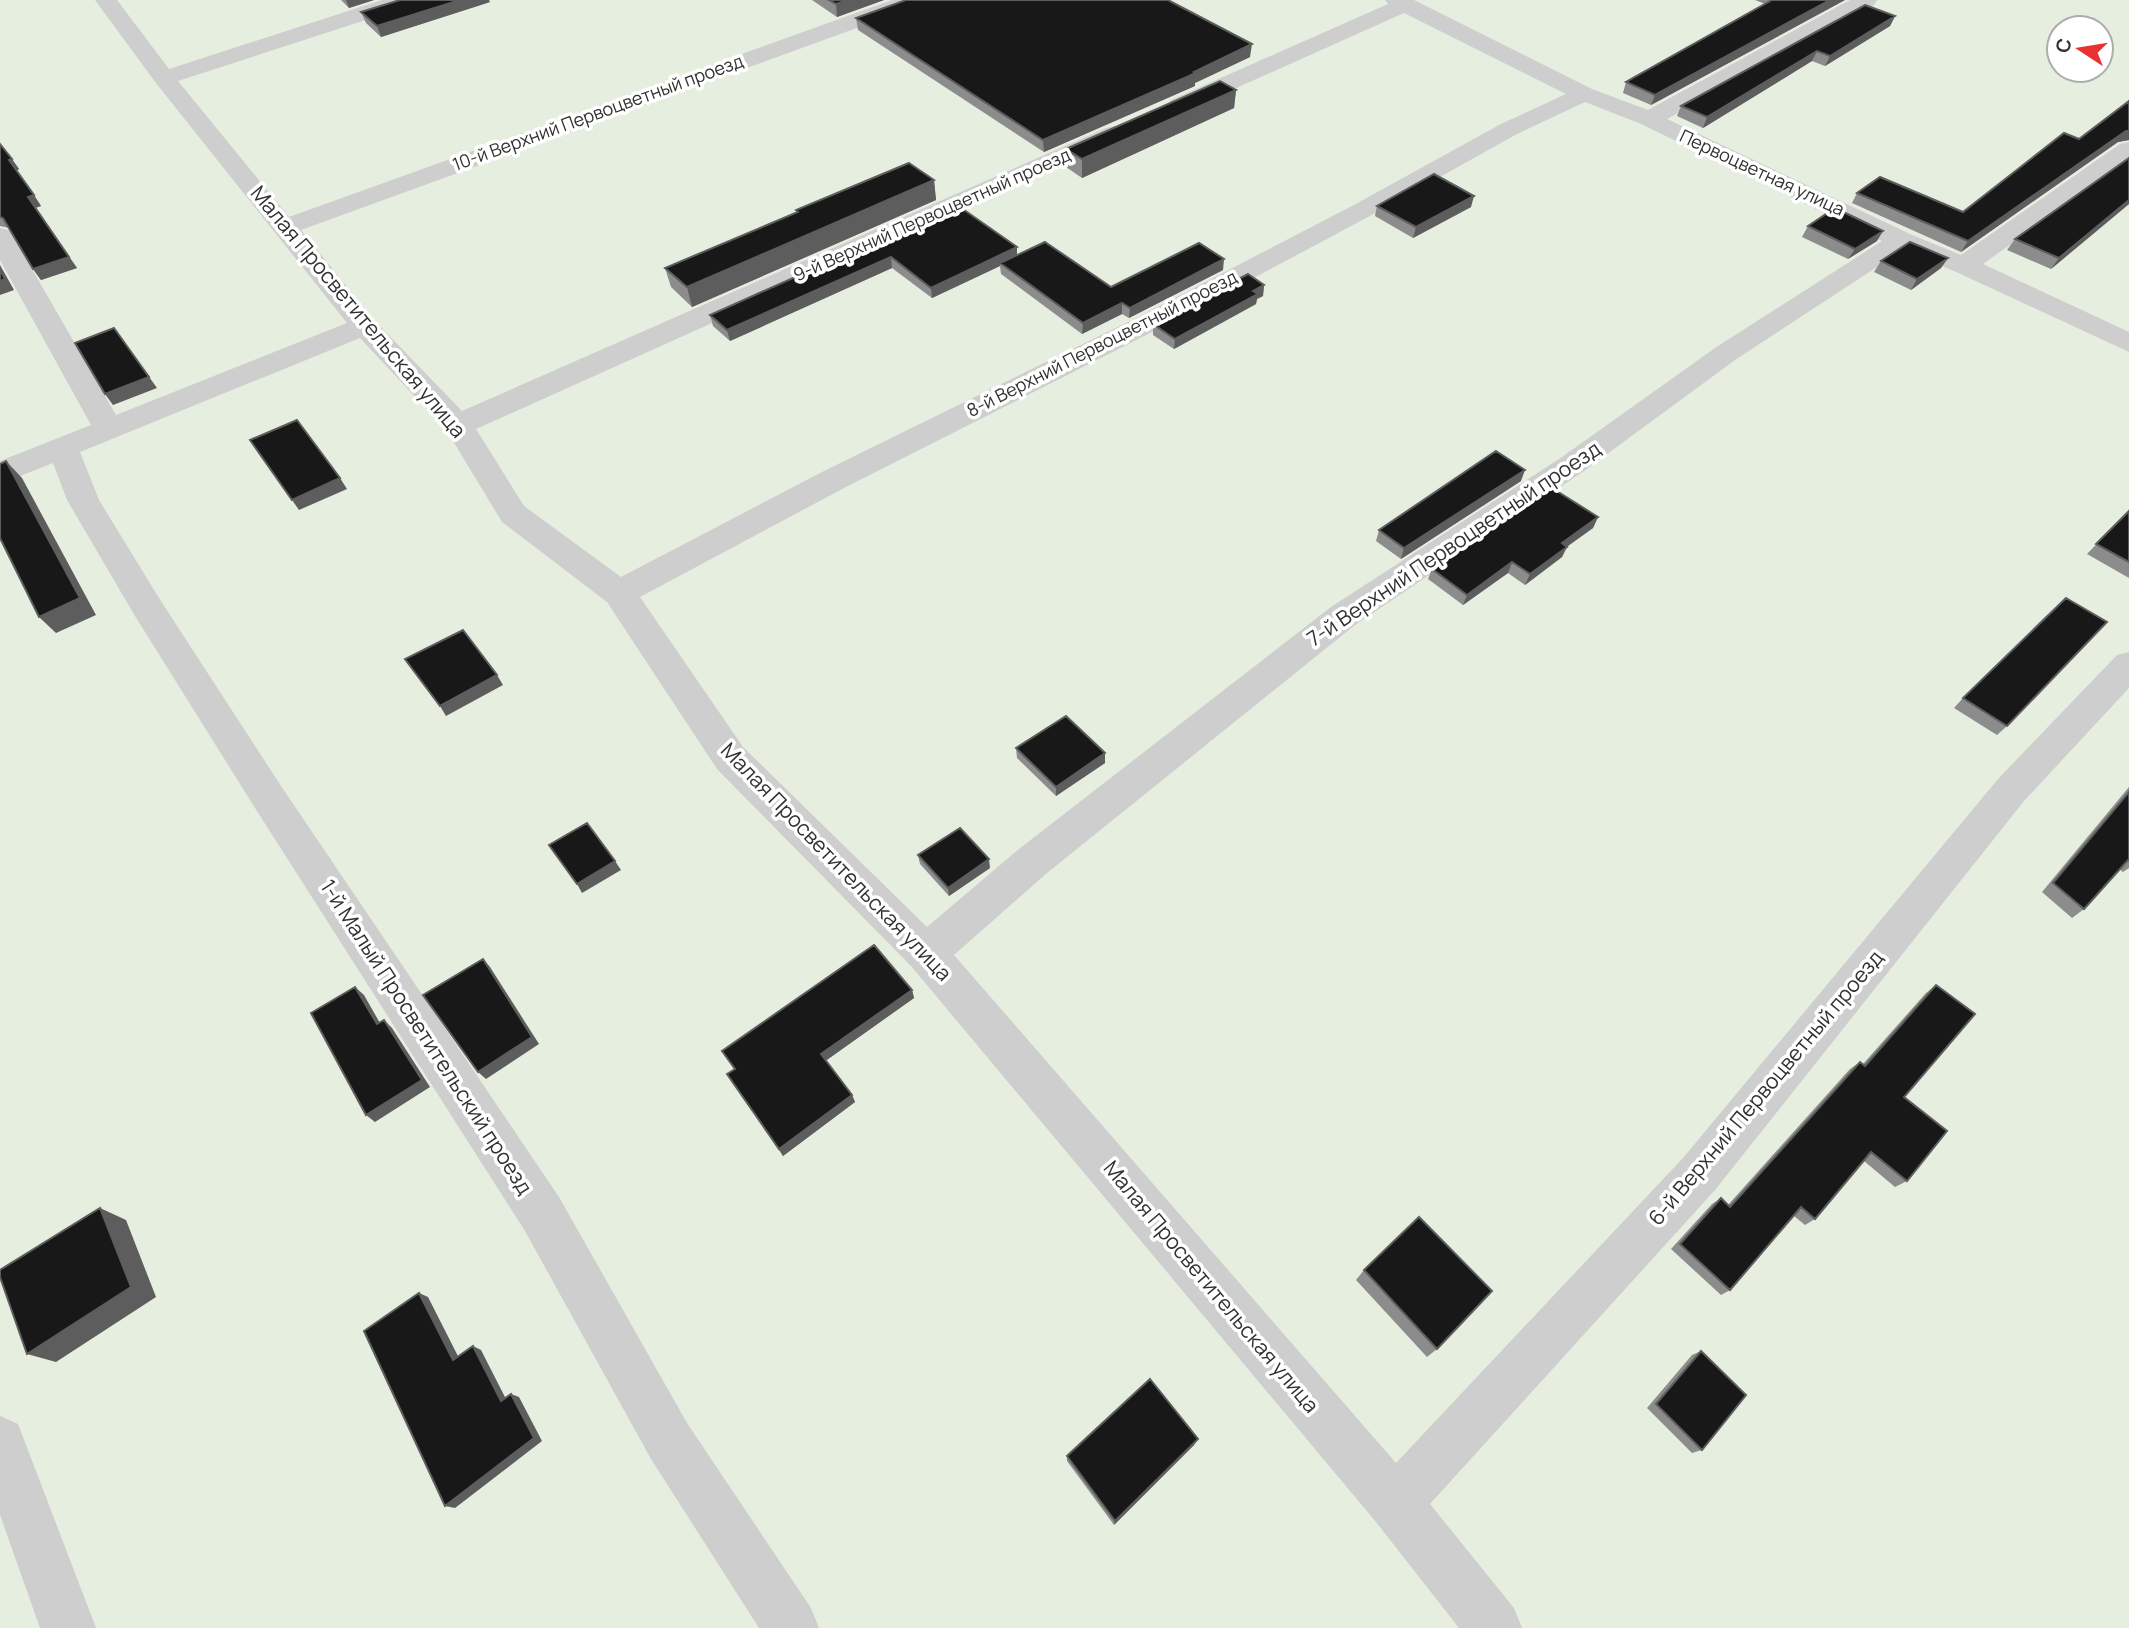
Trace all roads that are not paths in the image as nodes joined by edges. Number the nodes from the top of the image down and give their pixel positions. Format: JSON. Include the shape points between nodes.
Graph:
{"nodes":[{"id":1,"x":106,"y":0,"type":"edge"},
{"id":2,"x":404,"y":0,"type":"edge"},
{"id":3,"x":912,"y":0,"type":"edge"},
{"id":4,"x":1866,"y":0,"type":"edge"},
{"id":5,"x":1401,"y":2,"type":"edge"},
{"id":6,"x":164,"y":78,"type":"junction"},
{"id":7,"x":1584,"y":94,"type":"junction"},
{"id":8,"x":1648,"y":119,"type":"junction"},
{"id":9,"x":2129,"y":149,"type":"edge"},
{"id":10,"x":285,"y":227,"type":"junction"},
{"id":11,"x":0,"y":236,"type":"edge"},
{"id":12,"x":1901,"y":240,"type":"junction"},
{"id":13,"x":1964,"y":265,"type":"junction"},
{"id":14,"x":364,"y":326,"type":"junction"},
{"id":15,"x":2129,"y":343,"type":"edge"},
{"id":16,"x":458,"y":425,"type":"junction"},
{"id":17,"x":108,"y":428,"type":"junction"},
{"id":18,"x":62,"y":447,"type":"junction"},
{"id":19,"x":0,"y":473,"type":"edge"},
{"id":20,"x":619,"y":593,"type":"junction"},
{"id":21,"x":2129,"y":665,"type":"edge"},
{"id":22,"x":926,"y":953,"type":"junction"},
{"id":23,"x":0,"y":1442,"type":"edge"},
{"id":24,"x":1395,"y":1503,"type":"junction"},
{"id":25,"x":68,"y":1628,"type":"edge"},
{"id":26,"x":791,"y":1628,"type":"edge"},
{"id":27,"x":1494,"y":1628,"type":"edge"}],
"edges":[{"from":1,"to":6,"type":"lane","name":"Малая Просветительская улица"},
{"from":2,"to":6,"type":"lane"},
{"from":3,"to":10,"type":"lane","name":"10-й Верхний Первоцветный проезд"},
{"from":4,"to":8,"type":"lane"},
{"from":5,"to":7,"type":"lane","name":"Первоцветная улица"},
{"from":5,"to":16,"type":"lane","name":"9-й Верхний Первоцветный проезд"},
{"from":6,"to":10,"type":"lane","name":"Малая Просветительская улица"},
{"from":7,"to":8,"type":"lane","name":"Первоцветная улица"},
{"from":7,"to":20,"type":"lane","name":"8-й Верхний Первоцветный проезд"},
{"from":8,"to":12,"type":"lane","name":"Первоцветная улица"},
{"from":9,"to":13,"type":"lane"},
{"from":10,"to":14,"type":"lane","name":"Малая Просветительская улица"},
{"from":11,"to":17,"type":"lane"},
{"from":12,"to":13,"type":"lane","name":"Первоцветная улица"},
{"from":12,"to":22,"type":"lane","name":"7-й Верхний Первоцветный проезд","via":[[1343,616],[1033,861]]},
{"from":13,"to":15,"type":"lane","name":"Первоцветная улица"},
{"from":14,"to":16,"type":"lane","name":"Малая Просветительская улица"},
{"from":14,"to":17,"type":"lane"},
{"from":16,"to":20,"type":"lane","name":"Малая Просветительская улица","via":[[513,514]]},
{"from":17,"to":18,"type":"lane"},
{"from":18,"to":19,"type":"lane"},
{"from":18,"to":26,"type":"lane","name":"1-й Малый Просветительский проезд","via":[[83,500],[147,607],[542,1214],[669,1441]]},
{"from":20,"to":22,"type":"lane","name":"Малая Просветительская улица","via":[[730,758]]},
{"from":21,"to":24,"type":"lane","name":"6-й Верхний Первоцветный проезд","via":[[2011,790],[1699,1174]]},
{"from":22,"to":24,"type":"lane","name":"Малая Просветительская улица"},
{"from":23,"to":25,"type":"lane"},
{"from":24,"to":27,"type":"lane","name":"Малая Просветительская улица"}]}
